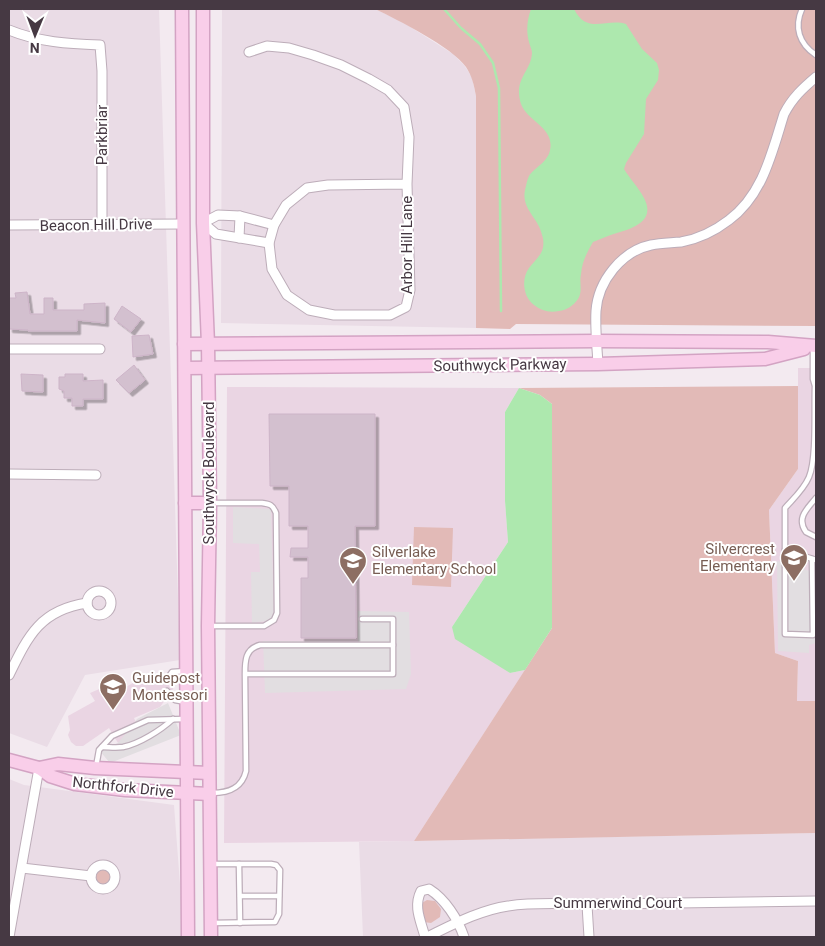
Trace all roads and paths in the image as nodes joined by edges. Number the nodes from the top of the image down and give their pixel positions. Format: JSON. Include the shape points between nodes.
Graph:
{"nodes":[{"id":1,"x":182,"y":9,"type":"edge"},
{"id":2,"x":202,"y":9,"type":"edge"},
{"id":3,"x":802,"y":9,"type":"edge"},
{"id":4,"x":9,"y":30,"type":"edge"},
{"id":5,"x":249,"y":52,"type":"dead end"},
{"id":6,"x":816,"y":54,"type":"edge"},
{"id":7,"x":816,"y":77,"type":"edge"},
{"id":8,"x":407,"y":184,"type":"junction"},
{"id":9,"x":240,"y":216,"type":"junction"},
{"id":10,"x":203,"y":223,"type":"junction"},
{"id":11,"x":183,"y":224,"type":"junction"},
{"id":12,"x":9,"y":225,"type":"edge"},
{"id":13,"x":102,"y":225,"type":"junction"},
{"id":14,"x":274,"y":225,"type":"junction"},
{"id":15,"x":239,"y":238,"type":"junction"},
{"id":16,"x":269,"y":243,"type":"junction"},
{"id":17,"x":597,"y":341,"type":"junction"},
{"id":18,"x":403,"y":343,"type":"junction"},
{"id":19,"x":184,"y":344,"type":"junction"},
{"id":20,"x":208,"y":344,"type":"junction"},
{"id":21,"x":815,"y":346,"type":"edge"},
{"id":22,"x":100,"y":349,"type":"dead end"},
{"id":23,"x":9,"y":350,"type":"edge"},
{"id":24,"x":598,"y":364,"type":"junction"},
{"id":25,"x":403,"y":367,"type":"junction"},
{"id":26,"x":185,"y":368,"type":"junction"},
{"id":27,"x":208,"y":368,"type":"junction"},
{"id":28,"x":816,"y":388,"type":"edge"},
{"id":29,"x":9,"y":474,"type":"edge"},
{"id":30,"x":96,"y":475,"type":"dead end"},
{"id":31,"x":816,"y":498,"type":"edge"},
{"id":32,"x":185,"y":503,"type":"junction"},
{"id":33,"x":210,"y":503,"type":"junction"},
{"id":34,"x":816,"y":537,"type":"edge"},
{"id":35,"x":785,"y":550,"type":"junction"},
{"id":36,"x":814,"y":559,"type":"edge"},
{"id":37,"x":87,"y":603,"type":"dead end"},
{"id":38,"x":362,"y":619,"type":"dead end"},
{"id":39,"x":187,"y":626,"type":"junction"},
{"id":40,"x":208,"y":626,"type":"junction"},
{"id":41,"x":393,"y":645,"type":"junction"},
{"id":42,"x":187,"y":671,"type":"junction"},
{"id":43,"x":245,"y":674,"type":"junction"},
{"id":44,"x":9,"y":675,"type":"edge"},
{"id":45,"x":168,"y":680,"type":"dead end"},
{"id":46,"x":167,"y":691,"type":"dead end"},
{"id":47,"x":187,"y":703,"type":"junction"},
{"id":48,"x":173,"y":719,"type":"junction"},
{"id":49,"x":188,"y":720,"type":"junction"},
{"id":50,"x":102,"y":747,"type":"junction"},
{"id":51,"x":9,"y":760,"type":"edge"},
{"id":52,"x":39,"y":768,"type":"junction"},
{"id":53,"x":96,"y":768,"type":"junction"},
{"id":54,"x":187,"y":772,"type":"junction"},
{"id":55,"x":209,"y":773,"type":"junction"},
{"id":56,"x":187,"y":793,"type":"junction"},
{"id":57,"x":210,"y":794,"type":"junction"},
{"id":58,"x":211,"y":864,"type":"junction"},
{"id":59,"x":239,"y":864,"type":"junction"},
{"id":60,"x":22,"y":868,"type":"junction"},
{"id":61,"x":91,"y":876,"type":"dead end"},
{"id":62,"x":240,"y":896,"type":"junction"},
{"id":63,"x":279,"y":896,"type":"junction"},
{"id":64,"x":816,"y":901,"type":"edge"},
{"id":65,"x":587,"y":904,"type":"junction"},
{"id":66,"x":458,"y":922,"type":"junction"},
{"id":67,"x":211,"y":923,"type":"junction"},
{"id":68,"x":240,"y":923,"type":"junction"},
{"id":69,"x":9,"y":937,"type":"edge"},
{"id":70,"x":188,"y":937,"type":"edge"},
{"id":71,"x":211,"y":937,"type":"edge"},
{"id":72,"x":426,"y":937,"type":"edge"},
{"id":73,"x":464,"y":937,"type":"edge"},
{"id":74,"x":590,"y":937,"type":"edge"}],
"edges":[{"from":1,"to":11,"type":"street","name":"Southwyck Boulevard"},
{"from":2,"to":10,"type":"street","name":"Southwyck Boulevard"},
{"from":3,"to":6,"type":"lane","via":[[798,36],[804,46]]},
{"from":4,"to":13,"type":"street","name":"Parkbriar","via":[[55,42],[100,45]]},
{"from":5,"to":8,"type":"street","name":"Arbor Hill Lane","via":[[267,46],[289,48],[341,65],[388,90],[404,107],[409,137]]},
{"from":7,"to":17,"type":"street","via":[[793,98],[784,114],[760,183],[753,196],[730,219],[716,229],[684,241],[637,249],[614,268],[599,295]]},
{"from":8,"to":14,"type":"street","via":[[307,188],[286,205]]},
{"from":8,"to":16,"type":"street","name":"Arbor Hill Lane","via":[[410,290],[406,307],[390,315],[334,315],[309,310],[287,295],[272,269]]},
{"from":9,"to":10,"type":"street","via":[[218,216]]},
{"from":9,"to":14,"type":"street"},
{"from":9,"to":15,"type":"street"},
{"from":10,"to":11,"type":"street"},
{"from":10,"to":15,"type":"street","via":[[216,234]]},
{"from":10,"to":20,"type":"street","name":"Southwyck Boulevard"},
{"from":11,"to":13,"type":"street","name":"Beacon Hill Drive"},
{"from":11,"to":19,"type":"street","name":"Southwyck Boulevard"},
{"from":12,"to":13,"type":"street","name":"Beacon Hill Drive"},
{"from":14,"to":16,"type":"street"},
{"from":15,"to":16,"type":"street"},
{"from":17,"to":18,"type":"street","name":"Southwyck Parkway"},
{"from":17,"to":21,"type":"street","name":"Southwyck Parkway","via":[[768,342]]},
{"from":17,"to":24,"type":"street"},
{"from":18,"to":20,"type":"street","name":"Southwyck Parkway"},
{"from":18,"to":25,"type":"street"},
{"from":19,"to":20,"type":"street","name":"Southwyck Parkway"},
{"from":19,"to":26,"type":"street","name":"Southwyck Boulevard"},
{"from":20,"to":27,"type":"street","name":"Southwyck Boulevard"},
{"from":21,"to":24,"type":"street","name":"Southwyck Parkway","via":[[765,359]]},
{"from":21,"to":28,"type":"lane","via":[[813,378]]},
{"from":22,"to":23,"type":"street"},
{"from":24,"to":25,"type":"street","name":"Southwyck Parkway"},
{"from":25,"to":27,"type":"street","name":"Southwyck Parkway"},
{"from":26,"to":27,"type":"street","name":"Southwyck Parkway"},
{"from":26,"to":32,"type":"street","name":"Southwyck Boulevard"},
{"from":27,"to":33,"type":"street","name":"Southwyck Boulevard"},
{"from":28,"to":35,"type":"lane","via":[[813,461],[804,488],[786,508]]},
{"from":29,"to":30,"type":"street"},
{"from":31,"to":34,"type":"lane","via":[[801,522],[806,532]]},
{"from":32,"to":33,"type":"street"},
{"from":32,"to":39,"type":"street","name":"Southwyck Boulevard"},
{"from":33,"to":40,"type":"street","name":"Southwyck Boulevard"},
{"from":33,"to":40,"type":"lane","via":[[262,503],[274,507],[277,613],[274,620],[264,626]]},
{"from":35,"to":36,"type":"lane"},
{"from":35,"to":36,"type":"lane","via":[[785,634],[813,635]]},
{"from":37,"to":44,"type":"street","via":[[70,606],[41,623],[30,635]]},
{"from":38,"to":41,"type":"lane","via":[[393,619]]},
{"from":39,"to":40,"type":"street"},
{"from":39,"to":42,"type":"street","name":"Southwyck Boulevard"},
{"from":40,"to":55,"type":"street","name":"Southwyck Boulevard"},
{"from":41,"to":43,"type":"lane","via":[[260,645],[253,647],[246,656]]},
{"from":41,"to":43,"type":"lane","via":[[393,674]]},
{"from":42,"to":45,"type":"lane","via":[[175,671]]},
{"from":42,"to":47,"type":"street","name":"Southwyck Boulevard"},
{"from":43,"to":57,"type":"lane","via":[[244,780],[223,793]]},
{"from":46,"to":47,"type":"lane","via":[[175,700]]},
{"from":47,"to":49,"type":"street","name":"Southwyck Boulevard"},
{"from":48,"to":49,"type":"lane"},
{"from":48,"to":50,"type":"lane","via":[[163,729],[128,745]]},
{"from":48,"to":50,"type":"lane","via":[[141,722],[112,736]]},
{"from":49,"to":54,"type":"street","name":"Southwyck Boulevard"},
{"from":50,"to":53,"type":"lane","via":[[97,755]]},
{"from":51,"to":52,"type":"street","name":"Northfork Drive"},
{"from":52,"to":53,"type":"street","name":"Northfork Drive","via":[[58,764]]},
{"from":52,"to":56,"type":"street","name":"Northfork Drive","via":[[50,776],[75,784]]},
{"from":52,"to":60,"type":"street"},
{"from":53,"to":54,"type":"street","name":"Northfork Drive"},
{"from":54,"to":55,"type":"street","name":"Northfork Drive"},
{"from":54,"to":56,"type":"street","name":"Southwyck Boulevard"},
{"from":55,"to":57,"type":"street","name":"Southwyck Boulevard"},
{"from":56,"to":57,"type":"street","name":"Northfork Drive"},
{"from":56,"to":70,"type":"street","name":"Southwyck Boulevard"},
{"from":57,"to":58,"type":"street","name":"Southwyck Boulevard"},
{"from":58,"to":59,"type":"lane"},
{"from":58,"to":67,"type":"street","name":"Southwyck Boulevard"},
{"from":59,"to":62,"type":"lane"},
{"from":59,"to":63,"type":"lane","via":[[276,865],[280,870]]},
{"from":60,"to":61,"type":"street"},
{"from":60,"to":69,"type":"street"},
{"from":62,"to":63,"type":"lane"},
{"from":62,"to":68,"type":"lane"},
{"from":63,"to":68,"type":"lane","via":[[279,914],[275,922]]},
{"from":64,"to":65,"type":"street","name":"Summerwind Court"},
{"from":65,"to":66,"type":"street","name":"Summerwind Court","via":[[540,902],[506,906]]},
{"from":65,"to":74,"type":"street"},
{"from":66,"to":72,"type":"street","name":"Summerwind Court"},
{"from":66,"to":72,"type":"street","via":[[438,894],[429,889],[421,891],[416,900],[417,910]]},
{"from":66,"to":73,"type":"street"},
{"from":67,"to":68,"type":"lane"},
{"from":67,"to":71,"type":"street","name":"Southwyck Boulevard"}]}
